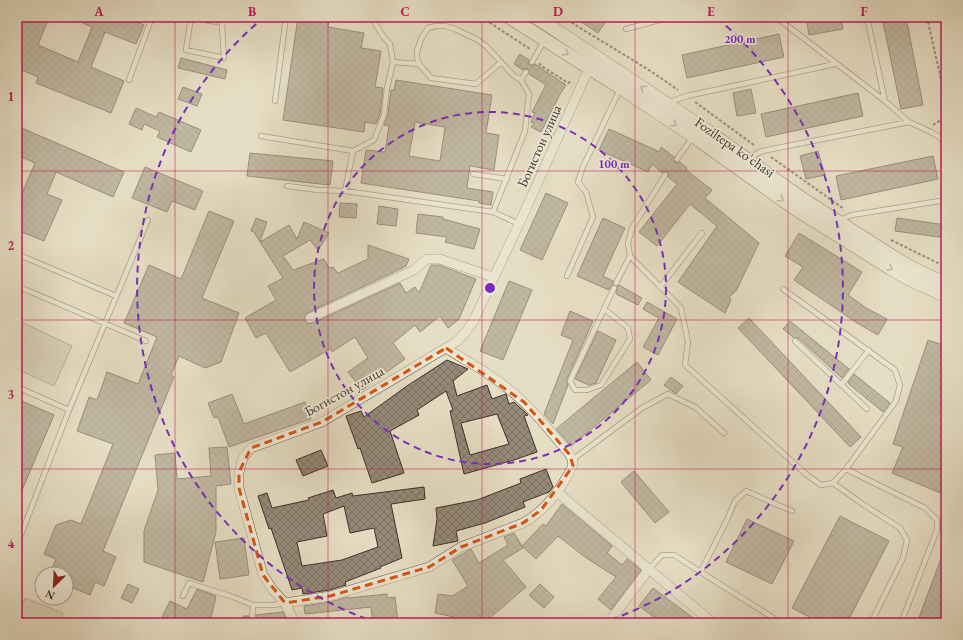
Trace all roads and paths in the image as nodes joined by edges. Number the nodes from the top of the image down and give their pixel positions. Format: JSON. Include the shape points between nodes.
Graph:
{"nodes":[{"id":1,"x":143,"y":17,"type":"edge"},
{"id":2,"x":191,"y":17,"type":"edge"},
{"id":3,"x":224,"y":17,"type":"edge"},
{"id":4,"x":286,"y":17,"type":"edge"},
{"id":5,"x":371,"y":17,"type":"edge"},
{"id":6,"x":509,"y":17,"type":"edge"},
{"id":7,"x":563,"y":17,"type":"edge"},
{"id":8,"x":670,"y":17,"type":"edge"},
{"id":9,"x":776,"y":17,"type":"edge"},
{"id":10,"x":867,"y":17,"type":"edge"},
{"id":11,"x":927,"y":17,"type":"edge"},
{"id":12,"x":538,"y":18,"type":"edge"},
{"id":13,"x":151,"y":19,"type":"edge"},
{"id":14,"x":626,"y":29,"type":"dead end"},
{"id":15,"x":531,"y":31,"type":"junction"},
{"id":16,"x":545,"y":40,"type":"junction"},
{"id":17,"x":393,"y":62,"type":"junction"},
{"id":18,"x":532,"y":62,"type":"dead end"},
{"id":19,"x":593,"y":62,"type":"junction"},
{"id":20,"x":500,"y":63,"type":"junction"},
{"id":21,"x":419,"y":64,"type":"junction"},
{"id":22,"x":834,"y":64,"type":"junction"},
{"id":23,"x":526,"y":72,"type":"dead end"},
{"id":24,"x":129,"y":80,"type":"dead end"},
{"id":25,"x":521,"y":80,"type":"junction"},
{"id":26,"x":621,"y":88,"type":"junction"},
{"id":27,"x":686,"y":96,"type":"junction"},
{"id":28,"x":275,"y":101,"type":"dead end"},
{"id":29,"x":885,"y":101,"type":"junction"},
{"id":30,"x":946,"y":102,"type":"edge"},
{"id":31,"x":666,"y":103,"type":"junction"},
{"id":32,"x":946,"y":117,"type":"edge"},
{"id":33,"x":909,"y":122,"type":"junction"},
{"id":34,"x":926,"y":129,"type":"junction"},
{"id":35,"x":696,"y":131,"type":"junction"},
{"id":36,"x":261,"y":136,"type":"dead end"},
{"id":37,"x":946,"y":145,"type":"edge"},
{"id":38,"x":353,"y":151,"type":"junction"},
{"id":39,"x":762,"y":151,"type":"junction"},
{"id":40,"x":677,"y":159,"type":"dead end"},
{"id":41,"x":747,"y":159,"type":"junction"},
{"id":42,"x":473,"y":174,"type":"dead end"},
{"id":43,"x":665,"y":175,"type":"dead end"},
{"id":44,"x":507,"y":179,"type":"junction"},
{"id":45,"x":287,"y":186,"type":"dead end"},
{"id":46,"x":345,"y":191,"type":"junction"},
{"id":47,"x":946,"y":200,"type":"edge"},
{"id":48,"x":493,"y":212,"type":"junction"},
{"id":49,"x":852,"y":215,"type":"junction"},
{"id":50,"x":148,"y":220,"type":"dead end"},
{"id":51,"x":838,"y":221,"type":"junction"},
{"id":52,"x":519,"y":224,"type":"junction"},
{"id":53,"x":702,"y":233,"type":"dead end"},
{"id":54,"x":886,"y":236,"type":"dead end"},
{"id":55,"x":17,"y":254,"type":"edge"},
{"id":56,"x":630,"y":256,"type":"junction"},
{"id":57,"x":946,"y":267,"type":"edge"},
{"id":58,"x":567,"y":276,"type":"dead end"},
{"id":59,"x":493,"y":277,"type":"junction"},
{"id":60,"x":946,"y":284,"type":"edge"},
{"id":61,"x":17,"y":286,"type":"edge"},
{"id":62,"x":660,"y":287,"type":"junction"},
{"id":63,"x":783,"y":289,"type":"dead end"},
{"id":64,"x":116,"y":296,"type":"junction"},
{"id":65,"x":946,"y":296,"type":"edge"},
{"id":66,"x":604,"y":309,"type":"junction"},
{"id":67,"x":310,"y":318,"type":"dead end"},
{"id":68,"x":146,"y":341,"type":"dead end"},
{"id":69,"x":795,"y":341,"type":"dead end"},
{"id":70,"x":446,"y":348,"type":"junction"},
{"id":71,"x":869,"y":350,"type":"junction"},
{"id":72,"x":842,"y":385,"type":"junction"},
{"id":73,"x":17,"y":387,"type":"edge"},
{"id":74,"x":867,"y":409,"type":"dead end"},
{"id":75,"x":69,"y":410,"type":"junction"},
{"id":76,"x":724,"y":433,"type":"dead end"},
{"id":77,"x":572,"y":460,"type":"junction"},
{"id":78,"x":846,"y":469,"type":"junction"},
{"id":79,"x":833,"y":483,"type":"junction"},
{"id":80,"x":557,"y":492,"type":"junction"},
{"id":81,"x":792,"y":510,"type":"dead end"},
{"id":82,"x":17,"y":545,"type":"edge"},
{"id":83,"x":649,"y":568,"type":"junction"},
{"id":84,"x":701,"y":572,"type":"junction"},
{"id":85,"x":183,"y":596,"type":"dead end"},
{"id":86,"x":285,"y":603,"type":"junction"},
{"id":87,"x":253,"y":605,"type":"junction"},
{"id":88,"x":252,"y":623,"type":"edge"},
{"id":89,"x":295,"y":623,"type":"edge"},
{"id":90,"x":608,"y":623,"type":"edge"},
{"id":91,"x":713,"y":623,"type":"edge"},
{"id":92,"x":781,"y":623,"type":"edge"},
{"id":93,"x":871,"y":623,"type":"edge"},
{"id":94,"x":901,"y":623,"type":"edge"}],
"edges":[{"from":1,"to":13,"type":"lane"},
{"from":2,"to":3,"type":"lane","via":[[186,50],[224,58]]},
{"from":4,"to":28,"type":"lane"},
{"from":5,"to":17,"type":"lane","via":[[390,44]]},
{"from":6,"to":15,"type":"main road","name":"Foziltepa ko'chasi"},
{"from":7,"to":27,"type":"path","via":[[653,72]]},
{"from":8,"to":14,"type":"lane"},
{"from":9,"to":22,"type":"lane"},
{"from":10,"to":29,"type":"lane"},
{"from":11,"to":30,"type":"path"},
{"from":12,"to":15,"type":"lane"},
{"from":12,"to":19,"type":"main road","name":"Foziltepa ko'chasi"},
{"from":13,"to":24,"type":"lane"},
{"from":15,"to":16,"type":"main road","name":"Foziltepa ko'chasi"},
{"from":16,"to":18,"type":"lane"},
{"from":16,"to":19,"type":"main road","name":"Foziltepa ko'chasi","one_way":true},
{"from":17,"to":21,"type":"lane"},
{"from":17,"to":38,"type":"lane","via":[[384,115],[374,140]]},
{"from":19,"to":26,"type":"main road","name":"Foziltepa ko'chasi"},
{"from":31,"to":19,"type":"main road","name":"Foziltepa ko'chasi","one_way":true},
{"from":19,"to":52,"type":"street","name":"Богистон улица"},
{"from":20,"to":21,"type":"lane","via":[[476,84],[431,78]]},
{"from":20,"to":21,"type":"lane","via":[[486,46],[476,39],[455,29],[436,26],[428,28],[421,38],[417,57]]},
{"from":20,"to":25,"type":"lane"},
{"from":22,"to":27,"type":"lane"},
{"from":22,"to":29,"type":"lane"},
{"from":23,"to":25,"type":"lane"},
{"from":25,"to":44,"type":"lane","via":[[529,94],[525,131]]},
{"from":26,"to":35,"type":"main road","name":"Foziltepa ko'chasi","one_way":true},
{"from":26,"to":58,"type":"lane","via":[[578,182],[586,192],[593,217]]},
{"from":27,"to":31,"type":"lane"},
{"from":27,"to":39,"type":"path"},
{"from":29,"to":33,"type":"lane"},
{"from":31,"to":35,"type":"main road","name":"Foziltepa ko'chasi"},
{"from":32,"to":34,"type":"path"},
{"from":33,"to":34,"type":"lane"},
{"from":33,"to":39,"type":"lane"},
{"from":34,"to":37,"type":"lane","via":[[941,138]]},
{"from":35,"to":40,"type":"lane"},
{"from":35,"to":41,"type":"main road","name":"Foziltepa ko'chasi"},
{"from":35,"to":65,"type":"main road","name":"Foziltepa ko'chasi","one_way":true,"via":[[794,208],[890,268]]},
{"from":36,"to":38,"type":"lane"},
{"from":38,"to":46,"type":"lane"},
{"from":39,"to":41,"type":"lane"},
{"from":39,"to":49,"type":"path"},
{"from":41,"to":51,"type":"main road","name":"Foziltepa ko'chasi"},
{"from":42,"to":44,"type":"lane"},
{"from":43,"to":56,"type":"lane","via":[[632,228],[628,243]]},
{"from":44,"to":48,"type":"lane"},
{"from":45,"to":46,"type":"lane"},
{"from":46,"to":48,"type":"lane"},
{"from":47,"to":49,"type":"lane"},
{"from":48,"to":52,"type":"lane"},
{"from":49,"to":51,"type":"lane"},
{"from":50,"to":64,"type":"lane"},
{"from":51,"to":60,"type":"main road","name":"Foziltepa ko'chasi","via":[[895,258]]},
{"from":52,"to":59,"type":"street","name":"Богистон улица"},
{"from":53,"to":62,"type":"lane"},
{"from":54,"to":57,"type":"path"},
{"from":55,"to":64,"type":"lane"},
{"from":56,"to":62,"type":"lane"},
{"from":56,"to":66,"type":"lane"},
{"from":59,"to":67,"type":"street","via":[[440,259],[426,259],[414,270]]},
{"from":59,"to":70,"type":"street","name":"Богистон улица","via":[[469,327],[456,342]]},
{"from":61,"to":68,"type":"lane"},
{"from":62,"to":79,"type":"lane","via":[[681,308],[688,342],[685,365],[807,475],[821,485]]},
{"from":63,"to":71,"type":"lane"},
{"from":64,"to":75,"type":"lane"},
{"from":66,"to":66,"type":"lane","via":[[570,381],[575,390],[587,390],[601,385],[630,338],[628,328]]},
{"from":69,"to":72,"type":"lane"},
{"from":70,"to":77,"type":"street","via":[[506,386],[546,426]]},
{"from":70,"to":86,"type":"street","name":"Богистон улица","via":[[322,422],[252,448],[243,458],[239,472],[239,488],[245,510],[264,575]]},
{"from":71,"to":72,"type":"lane"},
{"from":71,"to":78,"type":"lane","via":[[895,370],[900,385],[890,412]]},
{"from":72,"to":74,"type":"lane"},
{"from":73,"to":75,"type":"lane"},
{"from":75,"to":82,"type":"lane"},
{"from":76,"to":77,"type":"lane","via":[[695,406],[668,394],[642,408]]},
{"from":77,"to":80,"type":"street","via":[[573,466]]},
{"from":78,"to":79,"type":"lane"},
{"from":78,"to":94,"type":"lane","via":[[925,508],[937,520],[937,530]]},
{"from":79,"to":93,"type":"lane","via":[[900,528],[907,540],[903,558]]},
{"from":80,"to":83,"type":"street"},
{"from":80,"to":86,"type":"street","via":[[532,518],[462,547],[428,567],[330,596]]},
{"from":81,"to":84,"type":"lane","via":[[746,491],[735,501]]},
{"from":83,"to":84,"type":"lane","via":[[662,555],[674,555]]},
{"from":83,"to":90,"type":"street"},
{"from":83,"to":91,"type":"street"},
{"from":84,"to":92,"type":"lane"},
{"from":85,"to":87,"type":"lane","via":[[189,583]]},
{"from":86,"to":87,"type":"lane"},
{"from":86,"to":89,"type":"street","name":"Богистон улица"},
{"from":87,"to":88,"type":"lane"}]}
